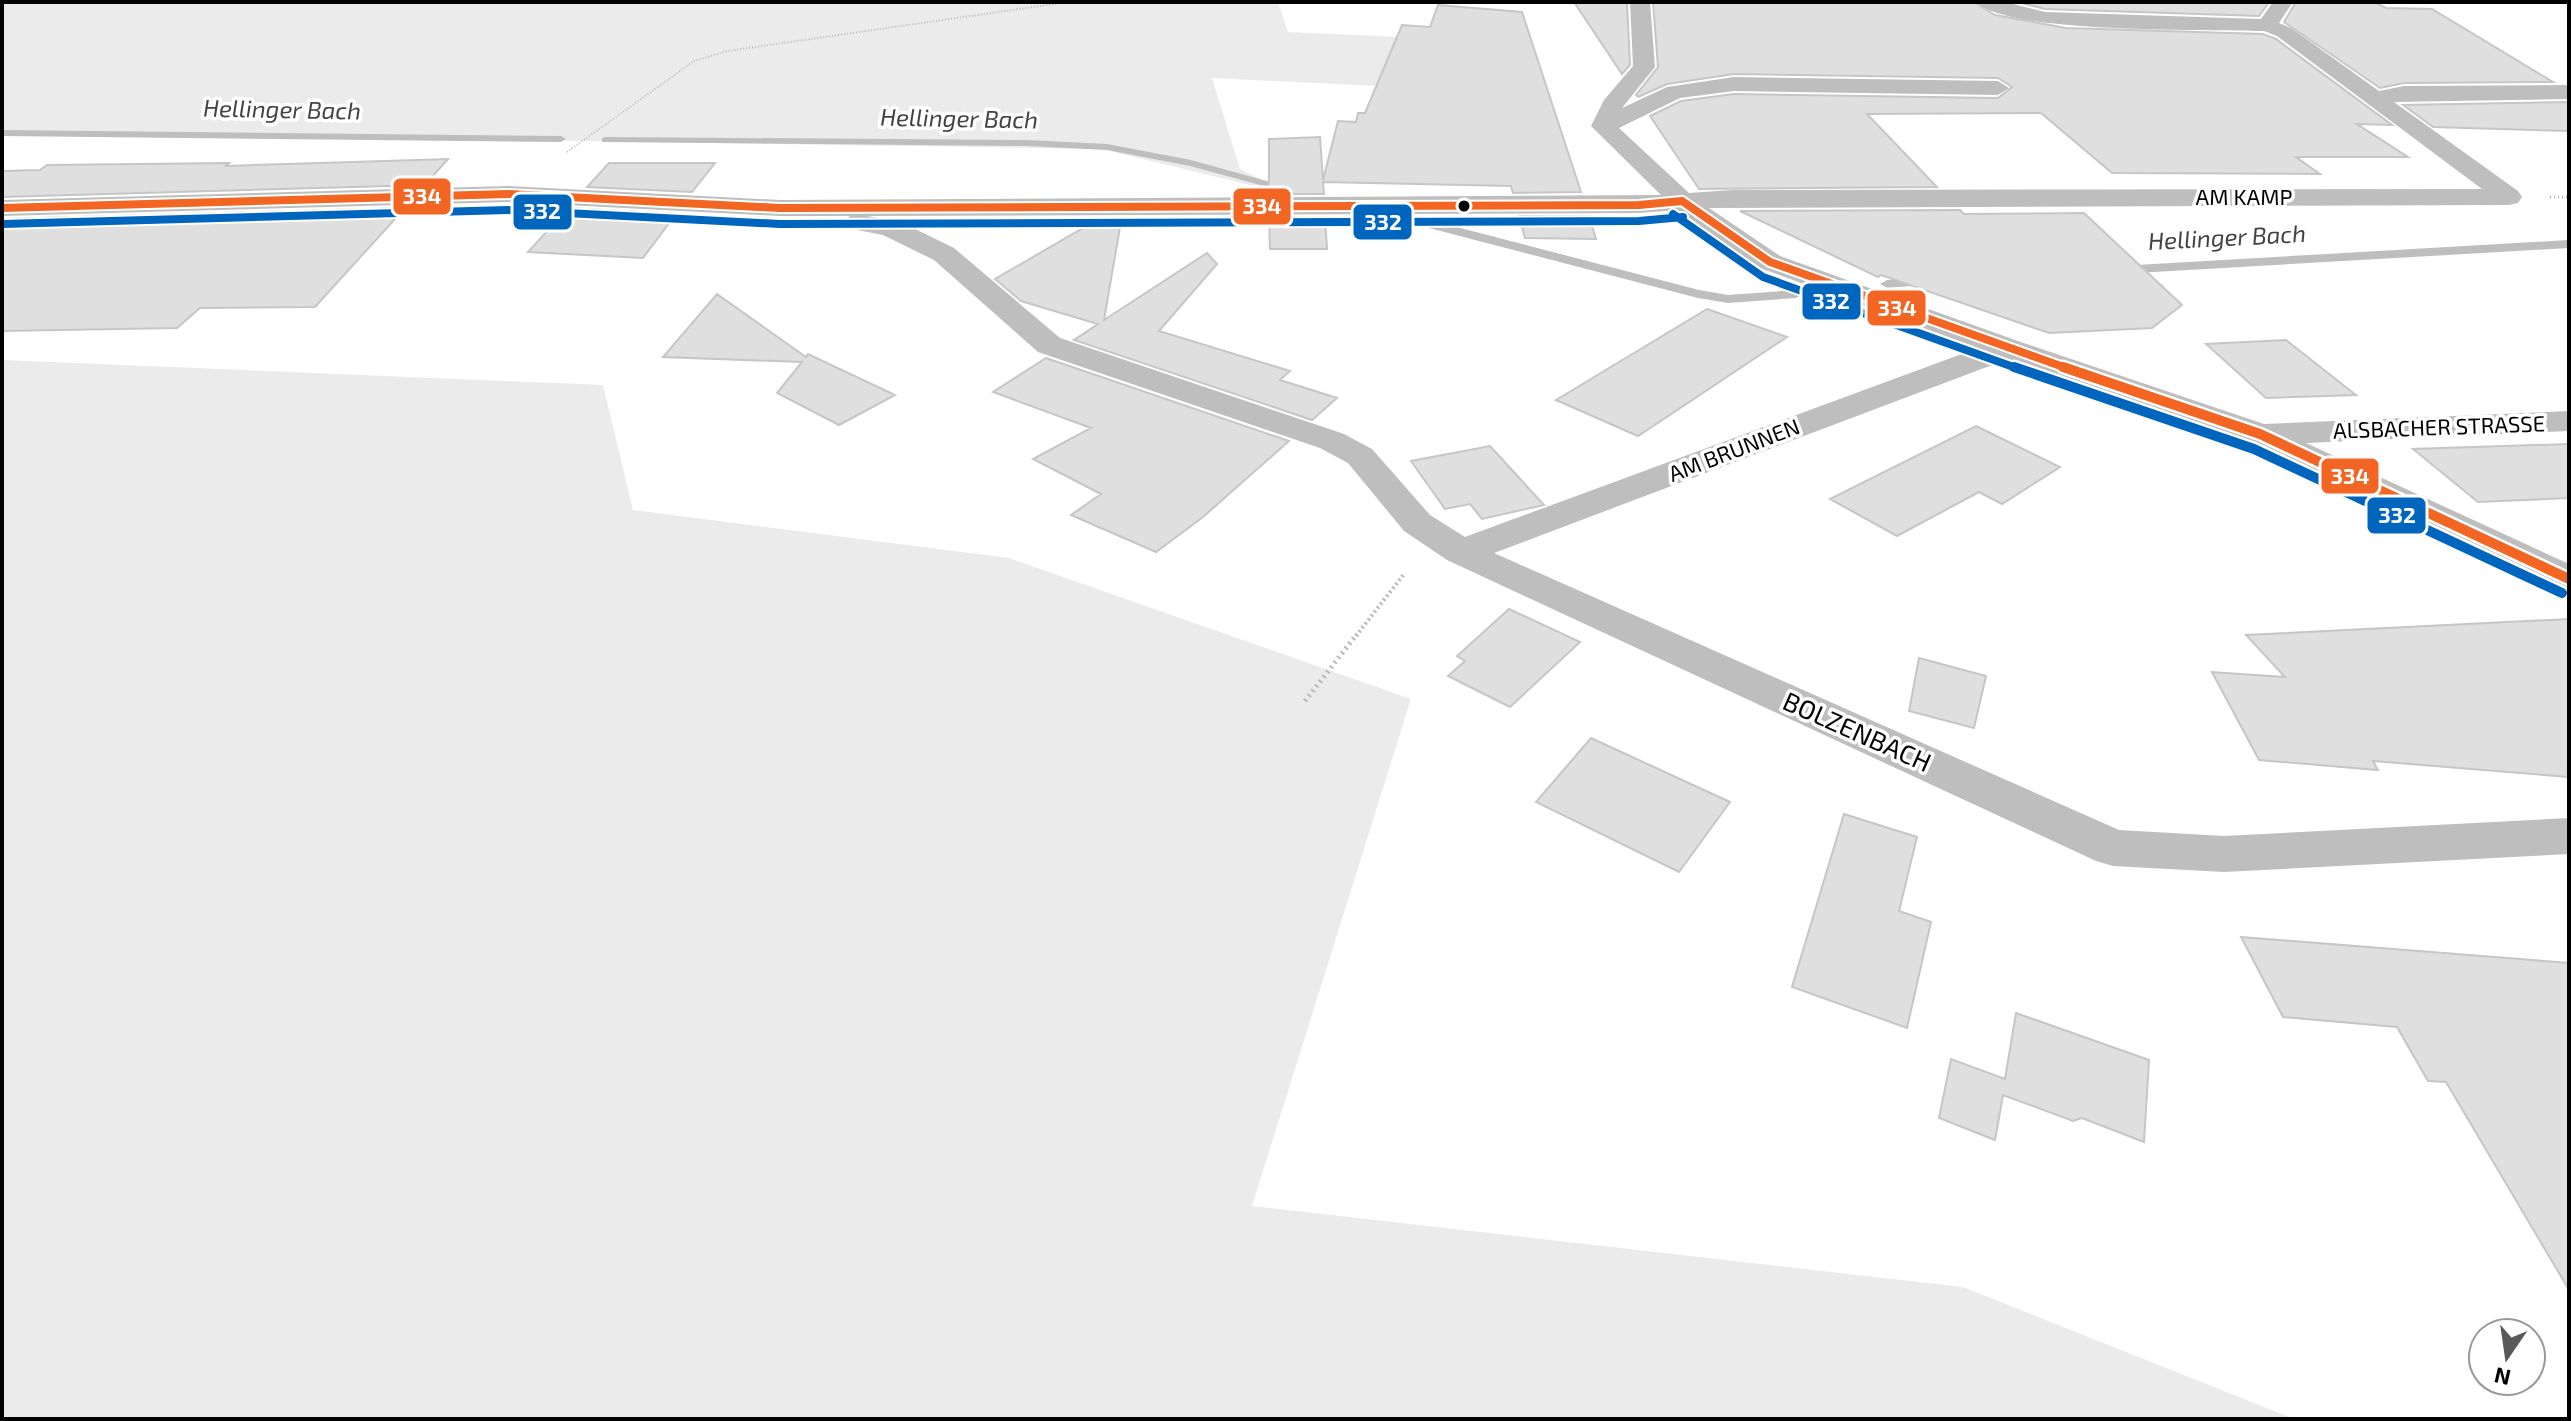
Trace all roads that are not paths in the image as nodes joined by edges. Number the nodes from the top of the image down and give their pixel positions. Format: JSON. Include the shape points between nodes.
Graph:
{"nodes":[{"id":1,"x":1640,"y":2,"type":"edge"},
{"id":2,"x":1987,"y":2,"type":"edge"},
{"id":3,"x":2283,"y":2,"type":"edge"},
{"id":4,"x":2267,"y":25,"type":"junction"},
{"id":5,"x":1998,"y":88,"type":"dead end"},
{"id":6,"x":2569,"y":92,"type":"edge"},
{"id":7,"x":2373,"y":99,"type":"junction"},
{"id":8,"x":1603,"y":126,"type":"junction"},
{"id":9,"x":1682,"y":201,"type":"junction"},
{"id":10,"x":2,"y":208,"type":"edge"},
{"id":11,"x":780,"y":208,"type":"junction"},
{"id":12,"x":2007,"y":348,"type":"junction"},
{"id":13,"x":2569,"y":421,"type":"edge"},
{"id":14,"x":2260,"y":434,"type":"junction"},
{"id":15,"x":1447,"y":544,"type":"junction"},
{"id":16,"x":2569,"y":579,"type":"edge"},
{"id":17,"x":2569,"y":836,"type":"edge"}],
"edges":[{"from":1,"to":8,"type":"street","via":[[1644,67],[1612,105]]},
{"from":2,"to":4,"type":"street","via":[[2045,18]]},
{"from":3,"to":4,"type":"street"},
{"from":4,"to":7,"type":"street","name":"AM KAMP"},
{"from":5,"to":8,"type":"street","via":[[1699,87],[1675,92]]},
{"from":6,"to":7,"type":"street","via":[[2404,93]]},
{"from":7,"to":9,"type":"street","name":"AM KAMP","via":[[2509,197]]},
{"from":8,"to":9,"type":"street","name":"ALSBACHER STRASSE"},
{"from":9,"to":11,"type":"street"},
{"from":9,"to":12,"type":"street","name":"ALSBACHER STRASSE","via":[[1770,262]]},
{"from":10,"to":11,"type":"street","via":[[508,194]]},
{"from":11,"to":15,"type":"street","name":"BOLZENBACH","via":[[891,228],[944,254],[1049,345],[1332,441],[1360,456],[1417,523]]},
{"from":12,"to":14,"type":"street","name":"ALSBACHER STRASSE"},
{"from":12,"to":15,"type":"street","name":"AM BRUNNEN"},
{"from":13,"to":14,"type":"street","name":"ALSBACHER STRASSE"},
{"from":14,"to":16,"type":"street","name":"ALSBACHER STRASSE"},
{"from":15,"to":17,"type":"street","name":"BOLZENBACH","via":[[2113,848],[2224,854]]}]}
